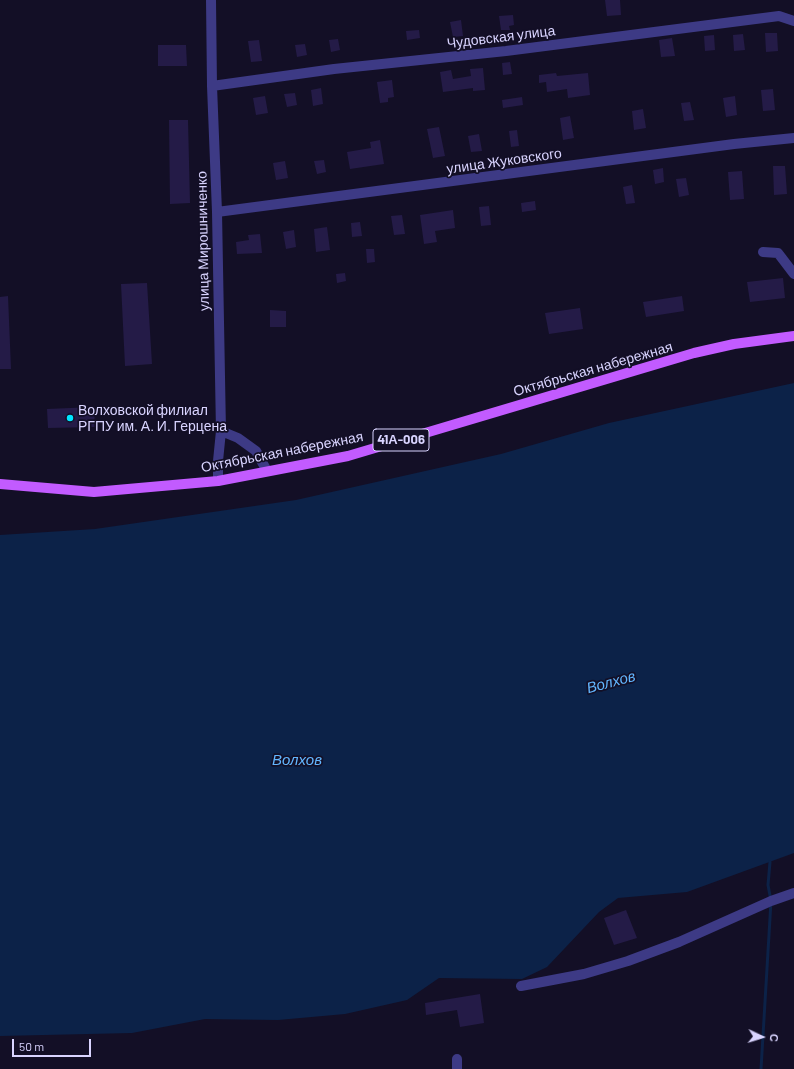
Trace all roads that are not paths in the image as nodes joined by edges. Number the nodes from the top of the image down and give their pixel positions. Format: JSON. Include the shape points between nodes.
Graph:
{"nodes":[{"id":1,"x":210,"y":0,"type":"edge"},
{"id":2,"x":794,"y":20,"type":"edge"},
{"id":3,"x":212,"y":86,"type":"junction"},
{"id":4,"x":794,"y":138,"type":"edge"},
{"id":5,"x":217,"y":212,"type":"junction"},
{"id":6,"x":763,"y":252,"type":"dead end"},
{"id":7,"x":794,"y":274,"type":"edge"},
{"id":8,"x":794,"y":336,"type":"edge"},
{"id":9,"x":221,"y":431,"type":"junction"},
{"id":10,"x":267,"y":471,"type":"junction"},
{"id":11,"x":218,"y":481,"type":"junction"},
{"id":12,"x":0,"y":484,"type":"edge"},
{"id":13,"x":794,"y":894,"type":"edge"},
{"id":14,"x":521,"y":986,"type":"dead end"}],
"edges":[{"from":1,"to":3,"type":"street","name":"улица Мирошниченко"},
{"from":2,"to":3,"type":"street","name":"Чудовская улица","via":[[779,16]]},
{"from":3,"to":5,"type":"street","name":"улица Мирошниченко"},
{"from":4,"to":5,"type":"street","name":"улица Жуковского"},
{"from":5,"to":9,"type":"street","name":"улица Мирошниченко"},
{"from":6,"to":7,"type":"street","via":[[778,253]]},
{"from":8,"to":10,"type":"main road","name":"Октябрьская набережная","number":"41А-006","via":[[734,344],[694,354],[348,456]]},
{"from":9,"to":10,"type":"street","via":[[256,450]]},
{"from":9,"to":11,"type":"street","name":"улица Мирошниченко"},
{"from":10,"to":11,"type":"main road","name":"Октябрьская набережная","number":"41А-006"},
{"from":11,"to":12,"type":"main road","name":"Октябрьская набережная","number":"41А-006","via":[[94,492]]},
{"from":13,"to":14,"type":"street","via":[[628,961],[584,974]]}]}
